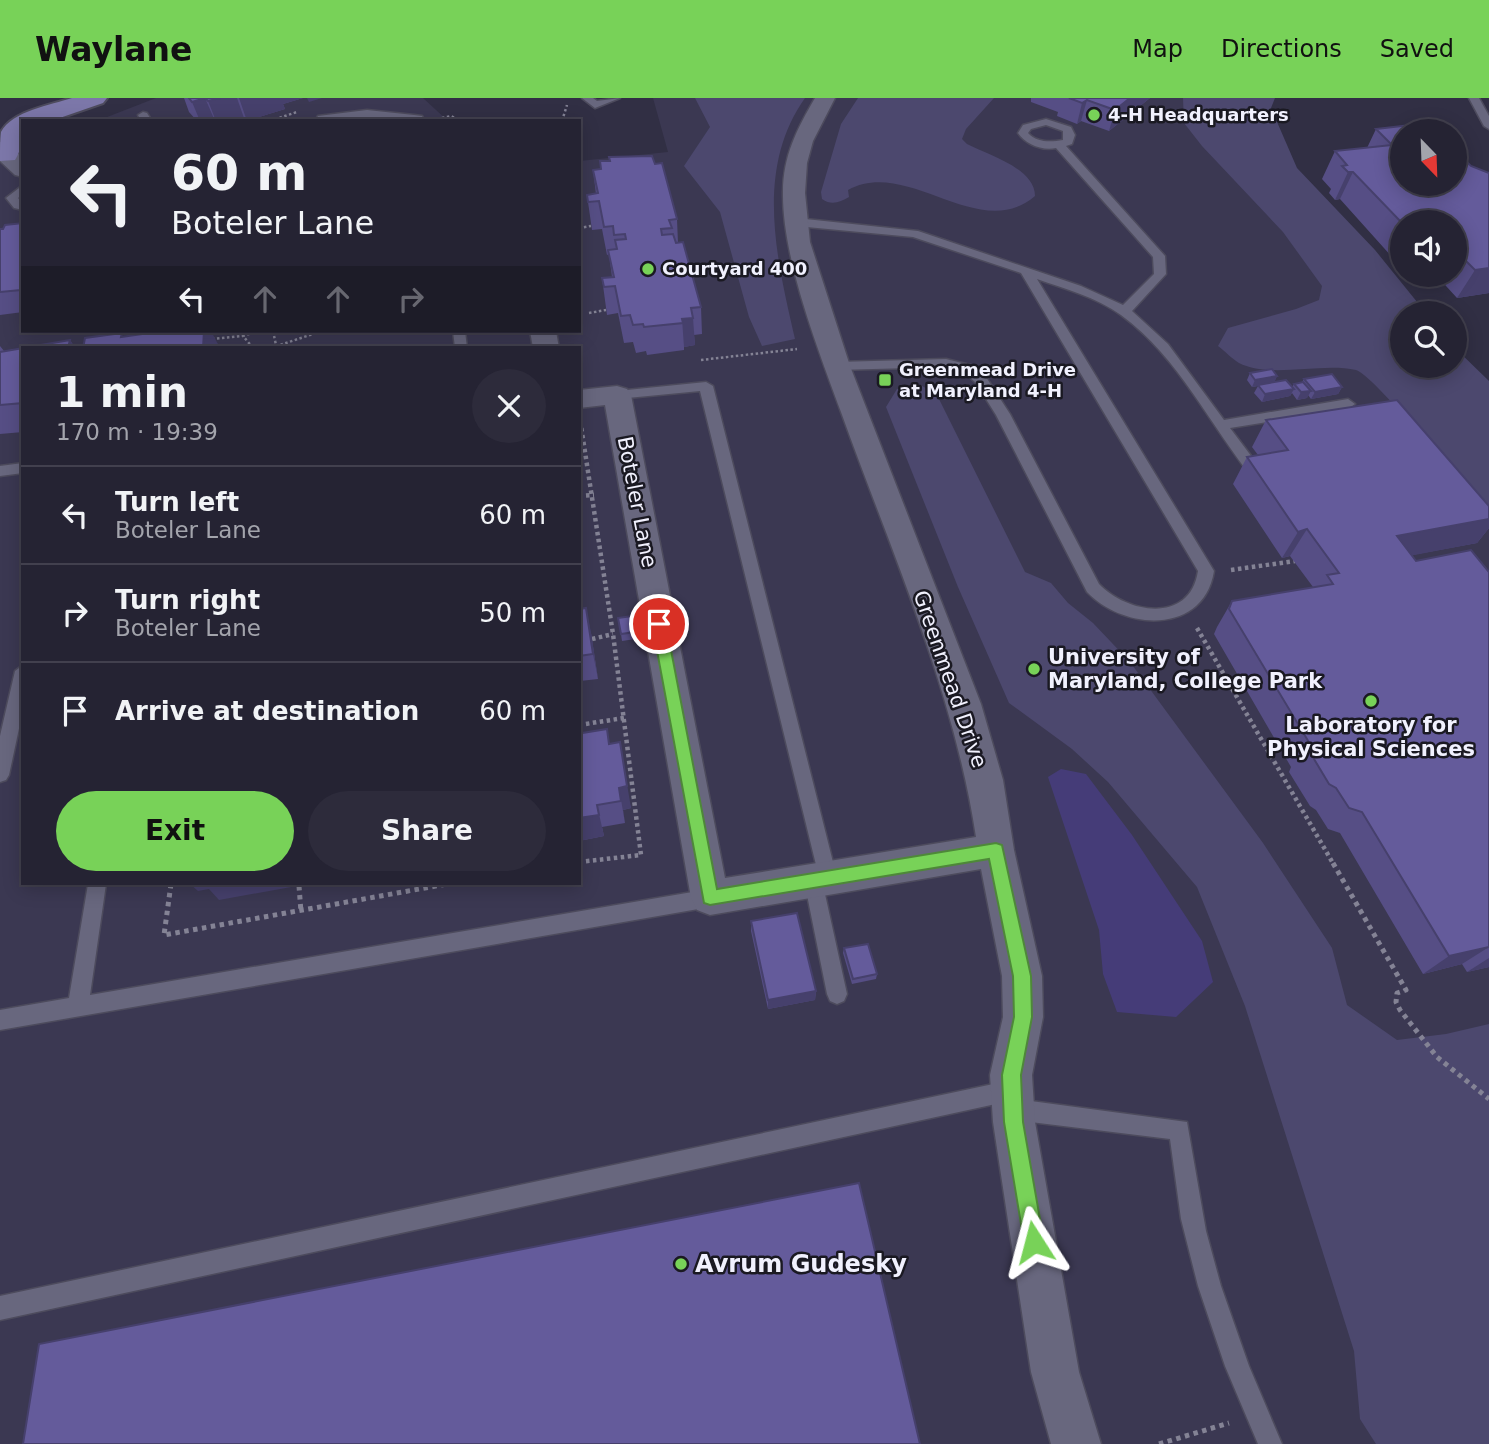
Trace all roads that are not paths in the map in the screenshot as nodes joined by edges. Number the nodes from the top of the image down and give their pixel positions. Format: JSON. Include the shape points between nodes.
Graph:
{"nodes":[{"id":1,"x":95,"y":98,"type":"edge"},
{"id":2,"x":587,"y":98,"type":"edge"},
{"id":3,"x":615,"y":98,"type":"edge"},
{"id":4,"x":825,"y":98,"type":"edge"},
{"id":5,"x":1474,"y":98,"type":"edge"},
{"id":6,"x":36,"y":119,"type":"edge"},
{"id":7,"x":344,"y":119,"type":"edge"},
{"id":8,"x":396,"y":119,"type":"edge"},
{"id":9,"x":21,"y":124,"type":"edge"},
{"id":10,"x":21,"y":126,"type":"edge"},
{"id":11,"x":1489,"y":126,"type":"edge"},
{"id":12,"x":0,"y":130,"type":"edge"},
{"id":13,"x":1059,"y":145,"type":"dead end"},
{"id":14,"x":10,"y":158,"type":"edge"},
{"id":15,"x":21,"y":190,"type":"edge"},
{"id":16,"x":21,"y":207,"type":"edge"},
{"id":17,"x":796,"y":222,"type":"junction"},
{"id":18,"x":1026,"y":271,"type":"junction"},
{"id":19,"x":1125,"y":311,"type":"junction"},
{"id":20,"x":837,"y":366,"type":"junction"},
{"id":21,"x":617,"y":395,"type":"junction"},
{"id":22,"x":581,"y":399,"type":"edge"},
{"id":23,"x":1348,"y":404,"type":"edge"},
{"id":24,"x":1220,"y":425,"type":"junction"},
{"id":25,"x":21,"y":468,"type":"edge"},
{"id":26,"x":0,"y":471,"type":"edge"},
{"id":27,"x":1261,"y":478,"type":"edge"},
{"id":28,"x":21,"y":680,"type":"edge"},
{"id":29,"x":0,"y":775,"type":"edge"},
{"id":30,"x":996,"y":850,"type":"junction"},
{"id":31,"x":820,"y":879,"type":"junction"},
{"id":32,"x":97,"y":885,"type":"edge"},
{"id":33,"x":710,"y":898,"type":"junction"},
{"id":34,"x":838,"y":994,"type":"dead end"},
{"id":35,"x":78,"y":1007,"type":"junction"},
{"id":36,"x":0,"y":1020,"type":"edge"},
{"id":37,"x":1013,"y":1100,"type":"junction"},
{"id":38,"x":0,"y":1308,"type":"edge"},
{"id":39,"x":1076,"y":1444,"type":"edge"},
{"id":40,"x":1270,"y":1444,"type":"edge"}],
"edges":[{"from":1,"to":6,"type":"main road"},
{"from":2,"to":3,"type":"lane","via":[[595,105]]},
{"from":4,"to":17,"type":"street","name":"Greenmead Drive","via":[[796,163]]},
{"from":5,"to":11,"type":"lane"},
{"from":7,"to":8,"type":"street"},
{"from":9,"to":12,"type":"main road"},
{"from":10,"to":14,"type":"main road","via":[[6,142]]},
{"from":13,"to":19,"type":"lane","via":[[1159,256],[1160,274]]},
{"from":15,"to":16,"type":"lane","via":[[12,198]]},
{"from":17,"to":18,"type":"lane","via":[[914,234]]},
{"from":17,"to":20,"type":"street","name":"Greenmead Drive","via":[[798,242]]},
{"from":18,"to":19,"type":"lane"},
{"from":18,"to":20,"type":"lane","via":[[1206,571],[1206,583],[1196,603],[1171,614],[1146,614],[1124,610],[1093,587],[1003,414],[969,369],[933,362]]},
{"from":19,"to":24,"type":"lane","via":[[1161,342]]},
{"from":20,"to":30,"type":"street","name":"Greenmead Drive","via":[[964,704],[985,780]]},
{"from":21,"to":22,"type":"street"},
{"from":21,"to":31,"type":"lane","via":[[706,386]]},
{"from":21,"to":33,"type":"street","name":"Boteler Lane"},
{"from":23,"to":24,"type":"lane"},
{"from":24,"to":27,"type":"lane"},
{"from":25,"to":26,"type":"lane"},
{"from":28,"to":29,"type":"lane"},
{"from":30,"to":31,"type":"street"},
{"from":30,"to":37,"type":"street","name":"Greenmead Drive","via":[[1022,976],[1023,1017],[1012,1075]]},
{"from":31,"to":33,"type":"street"},
{"from":31,"to":34,"type":"lane"},
{"from":32,"to":35,"type":"lane"},
{"from":33,"to":35,"type":"lane"},
{"from":35,"to":36,"type":"lane"},
{"from":37,"to":38,"type":"lane"},
{"from":37,"to":39,"type":"street","name":"Greenmead Drive","via":[[1055,1372]]},
{"from":37,"to":40,"type":"lane","via":[[1179,1130],[1195,1231],[1240,1376]]}]}
